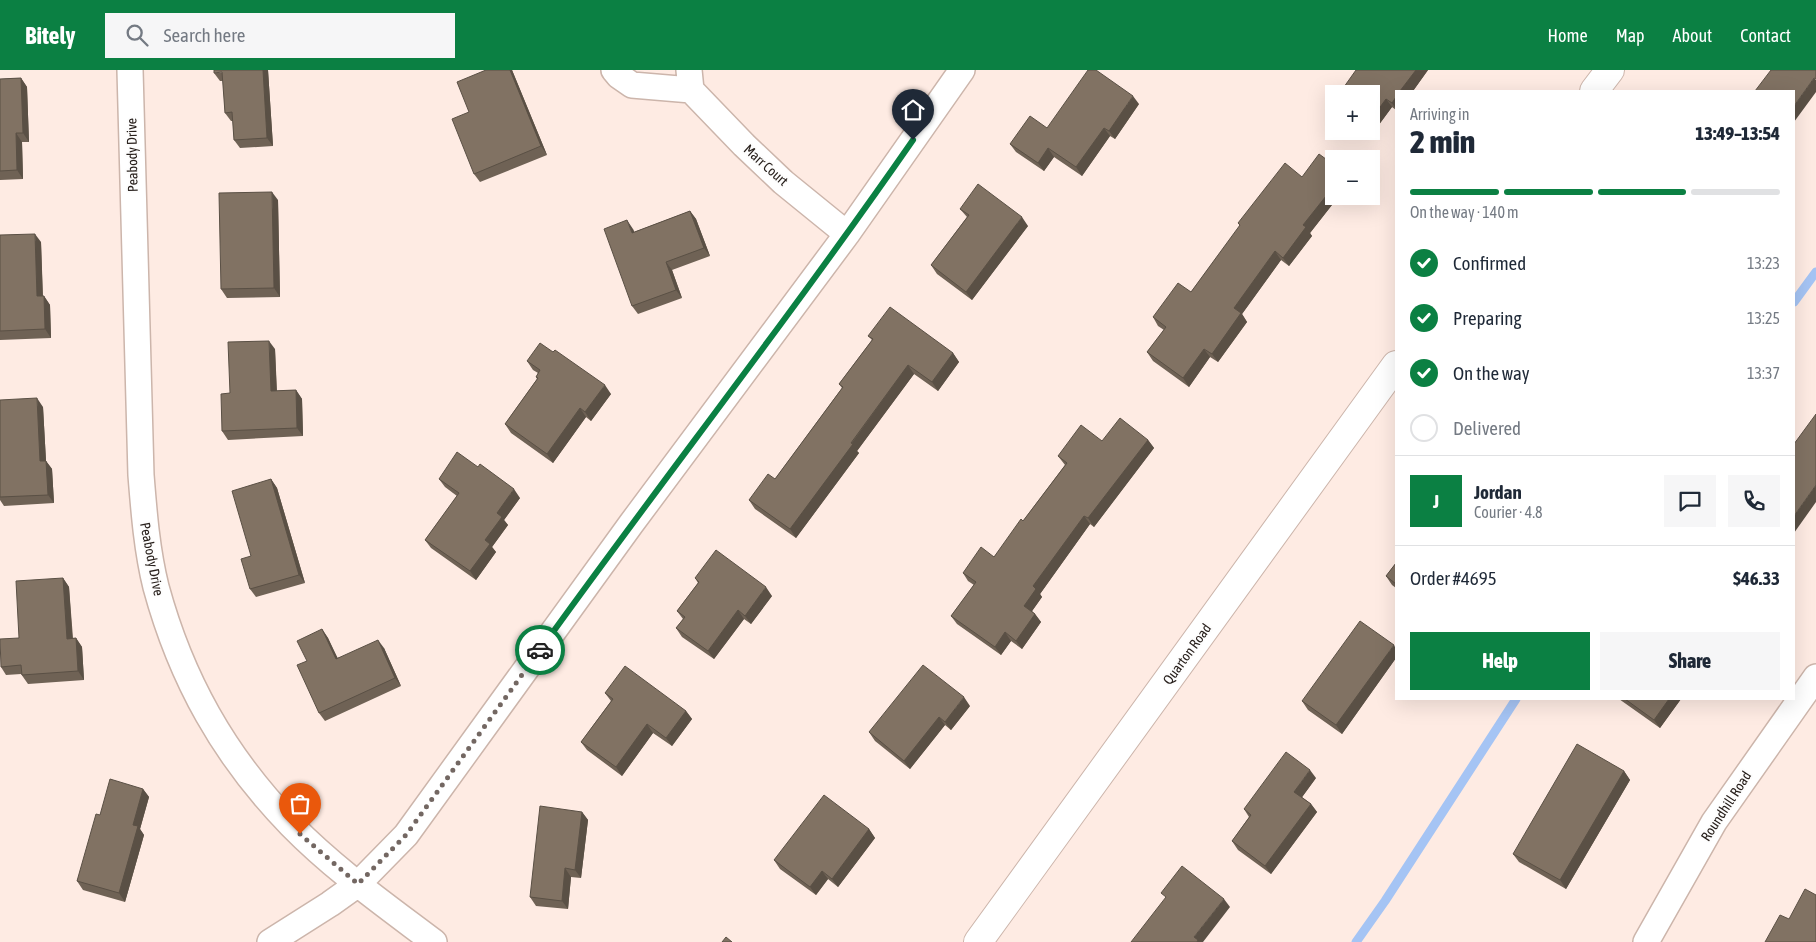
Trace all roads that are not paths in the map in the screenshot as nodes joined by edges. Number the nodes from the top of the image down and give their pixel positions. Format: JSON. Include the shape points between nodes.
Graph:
{"nodes":[{"id":1,"x":130,"y":70,"type":"edge"},
{"id":2,"x":614,"y":70,"type":"edge"},
{"id":3,"x":962,"y":70,"type":"edge"},
{"id":4,"x":1610,"y":70,"type":"edge"},
{"id":5,"x":690,"y":80,"type":"edge"},
{"id":6,"x":1595,"y":90,"type":"edge"},
{"id":7,"x":847,"y":234,"type":"junction"},
{"id":8,"x":1395,"y":366,"type":"edge"},
{"id":9,"x":1816,"y":676,"type":"edge"},
{"id":10,"x":358,"y":884,"type":"junction"},
{"id":11,"x":270,"y":942,"type":"edge"},
{"id":12,"x":434,"y":942,"type":"edge"},
{"id":13,"x":978,"y":942,"type":"edge"},
{"id":14,"x":1646,"y":942,"type":"edge"}],
"edges":[{"from":1,"to":10,"type":"street","name":"Peabody Drive","via":[[141,475],[144,523],[156,586],[188,680],[230,752],[290,824]]},
{"from":2,"to":5,"type":"street","name":"Marr Court","via":[[632,85]]},
{"from":3,"to":7,"type":"street"},
{"from":4,"to":6,"type":"street"},
{"from":5,"to":7,"type":"street","name":"Marr Court","via":[[744,146]]},
{"from":7,"to":10,"type":"street","via":[[630,524],[406,835]]},
{"from":8,"to":13,"type":"street","name":"Quarton Road"},
{"from":9,"to":14,"type":"street","name":"Roundhill Road","via":[[1714,822]]},
{"from":10,"to":11,"type":"street"},
{"from":10,"to":12,"type":"street","name":"Peabody Drive"}]}
